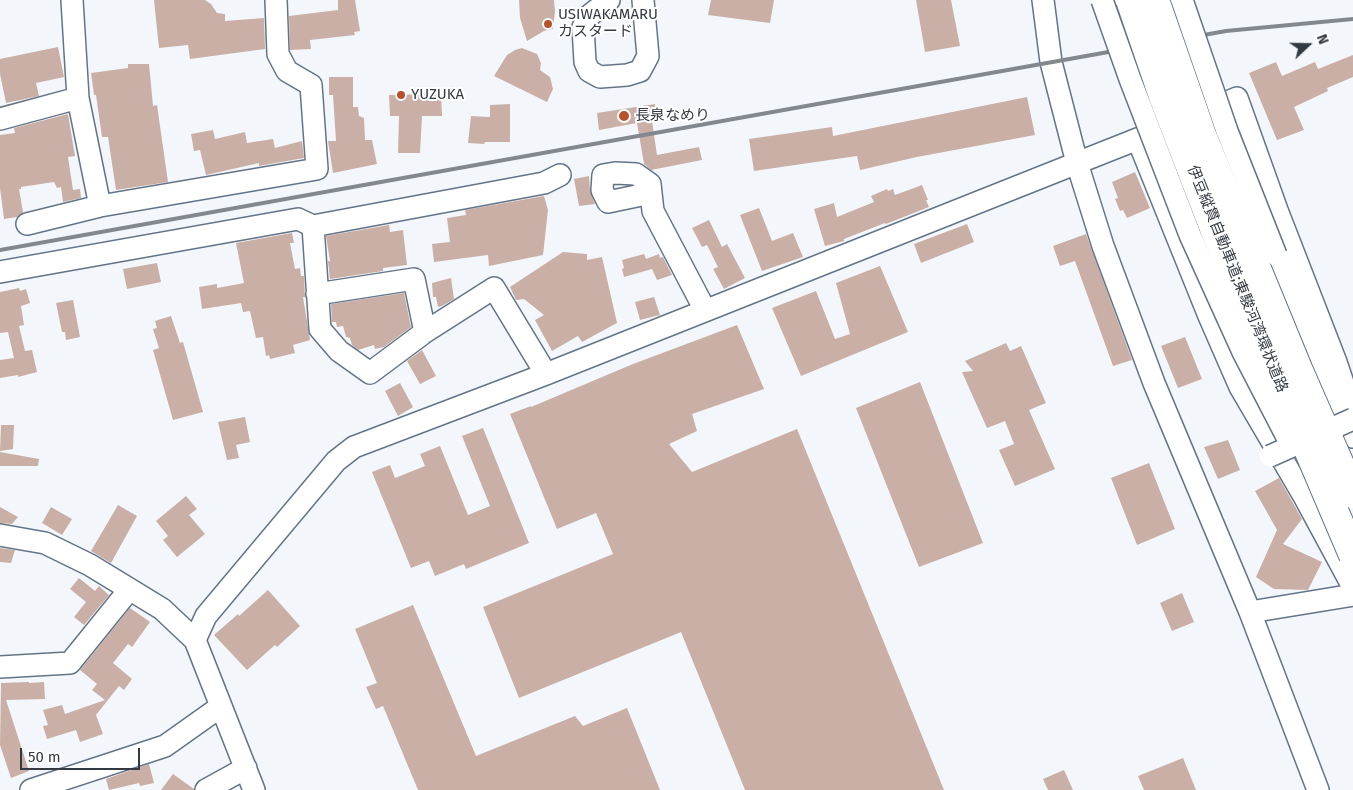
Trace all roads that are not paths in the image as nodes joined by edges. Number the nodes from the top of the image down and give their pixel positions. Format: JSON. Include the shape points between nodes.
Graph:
{"nodes":[{"id":1,"x":72,"y":0,"type":"edge"},
{"id":2,"x":276,"y":0,"type":"edge"},
{"id":3,"x":609,"y":0,"type":"edge"},
{"id":4,"x":643,"y":0,"type":"edge"},
{"id":5,"x":1043,"y":0,"type":"edge"},
{"id":6,"x":1102,"y":0,"type":"edge"},
{"id":7,"x":1120,"y":0,"type":"edge"},
{"id":8,"x":1130,"y":0,"type":"edge"},
{"id":9,"x":1155,"y":0,"type":"edge"},
{"id":10,"x":1182,"y":0,"type":"edge"},
{"id":11,"x":78,"y":98,"type":"junction"},
{"id":12,"x":0,"y":119,"type":"edge"},
{"id":13,"x":1138,"y":140,"type":"junction"},
{"id":14,"x":1077,"y":163,"type":"junction"},
{"id":15,"x":560,"y":175,"type":"dead end"},
{"id":16,"x":651,"y":193,"type":"dead end"},
{"id":17,"x":100,"y":206,"type":"junction"},
{"id":18,"x":26,"y":224,"type":"dead end"},
{"id":19,"x":313,"y":226,"type":"junction"},
{"id":20,"x":1215,"y":230,"type":"junction"},
{"id":21,"x":0,"y":272,"type":"edge"},
{"id":22,"x":317,"y":294,"type":"junction"},
{"id":23,"x":705,"y":310,"type":"junction"},
{"id":24,"x":424,"y":332,"type":"junction"},
{"id":25,"x":546,"y":374,"type":"junction"},
{"id":26,"x":1353,"y":413,"type":"edge"},
{"id":27,"x":1353,"y":419,"type":"edge"},
{"id":28,"x":1353,"y":437,"type":"edge"},
{"id":29,"x":1270,"y":456,"type":"dead end"},
{"id":30,"x":1353,"y":494,"type":"edge"},
{"id":31,"x":0,"y":535,"type":"edge"},
{"id":32,"x":1353,"y":555,"type":"edge"},
{"id":33,"x":1353,"y":587,"type":"edge"},
{"id":34,"x":129,"y":590,"type":"junction"},
{"id":35,"x":1353,"y":595,"type":"edge"},
{"id":36,"x":1250,"y":612,"type":"junction"},
{"id":37,"x":196,"y":640,"type":"junction"},
{"id":38,"x":0,"y":667,"type":"edge"},
{"id":39,"x":220,"y":707,"type":"junction"},
{"id":40,"x":246,"y":768,"type":"junction"},
{"id":41,"x":31,"y":790,"type":"edge"},
{"id":42,"x":206,"y":790,"type":"edge"},
{"id":43,"x":254,"y":790,"type":"edge"},
{"id":44,"x":1318,"y":790,"type":"edge"}],
"edges":[{"from":1,"to":11,"type":"street"},
{"from":2,"to":17,"type":"street","via":[[278,54],[287,71],[311,85],[316,169]]},
{"from":3,"to":4,"type":"street","via":[[590,15],[583,27],[585,62],[589,71],[600,77],[640,70],[648,56]]},
{"from":5,"to":14,"type":"street","via":[[1051,62]]},
{"from":6,"to":32,"type":"street","bridge":true,"via":[[1190,236],[1243,352]]},
{"from":7,"to":20,"type":"highway","bridge":true,"via":[[1159,104]]},
{"from":8,"to":20,"type":"highway","name":"伊豆縦貫自動車道;東駿河湾環状道路","bridge":true},
{"from":9,"to":30,"type":"highway","name":"伊豆縦貫自動車道;東駿河湾環状道路","bridge":true,"via":[[1202,135]]},
{"from":10,"to":28,"type":"street","bridge":true,"via":[[1227,131]]},
{"from":11,"to":12,"type":"street"},
{"from":11,"to":17,"type":"street"},
{"from":13,"to":14,"type":"street"},
{"from":13,"to":26,"type":"street","via":[[1237,98]]},
{"from":13,"to":33,"type":"street","via":[[1240,387]]},
{"from":14,"to":23,"type":"street"},
{"from":14,"to":36,"type":"street","via":[[1103,246],[1154,383]]},
{"from":15,"to":19,"type":"street","via":[[544,183]]},
{"from":16,"to":23,"type":"street","via":[[653,211]]},
{"from":17,"to":18,"type":"street"},
{"from":19,"to":21,"type":"street","via":[[298,219]]},
{"from":19,"to":22,"type":"street"},
{"from":20,"to":32,"type":"highway","name":"伊豆縦貫自動車道;東駿河湾環状道路","bridge":true},
{"from":22,"to":24,"type":"street","via":[[414,279]]},
{"from":22,"to":24,"type":"street","via":[[320,329],[339,351],[370,373]]},
{"from":23,"to":25,"type":"street"},
{"from":24,"to":25,"type":"street","via":[[494,288]]},
{"from":25,"to":37,"type":"street","via":[[354,447],[336,461],[206,616]]},
{"from":27,"to":29,"type":"street","bridge":true},
{"from":31,"to":34,"type":"street","via":[[45,543],[90,565]]},
{"from":34,"to":37,"type":"street","via":[[162,609]]},
{"from":34,"to":38,"type":"street","via":[[70,663]]},
{"from":35,"to":36,"type":"street"},
{"from":36,"to":44,"type":"street"},
{"from":37,"to":39,"type":"street"},
{"from":39,"to":40,"type":"street"},
{"from":39,"to":41,"type":"street","via":[[164,746]]},
{"from":40,"to":42,"type":"street"},
{"from":40,"to":43,"type":"street"}]}
